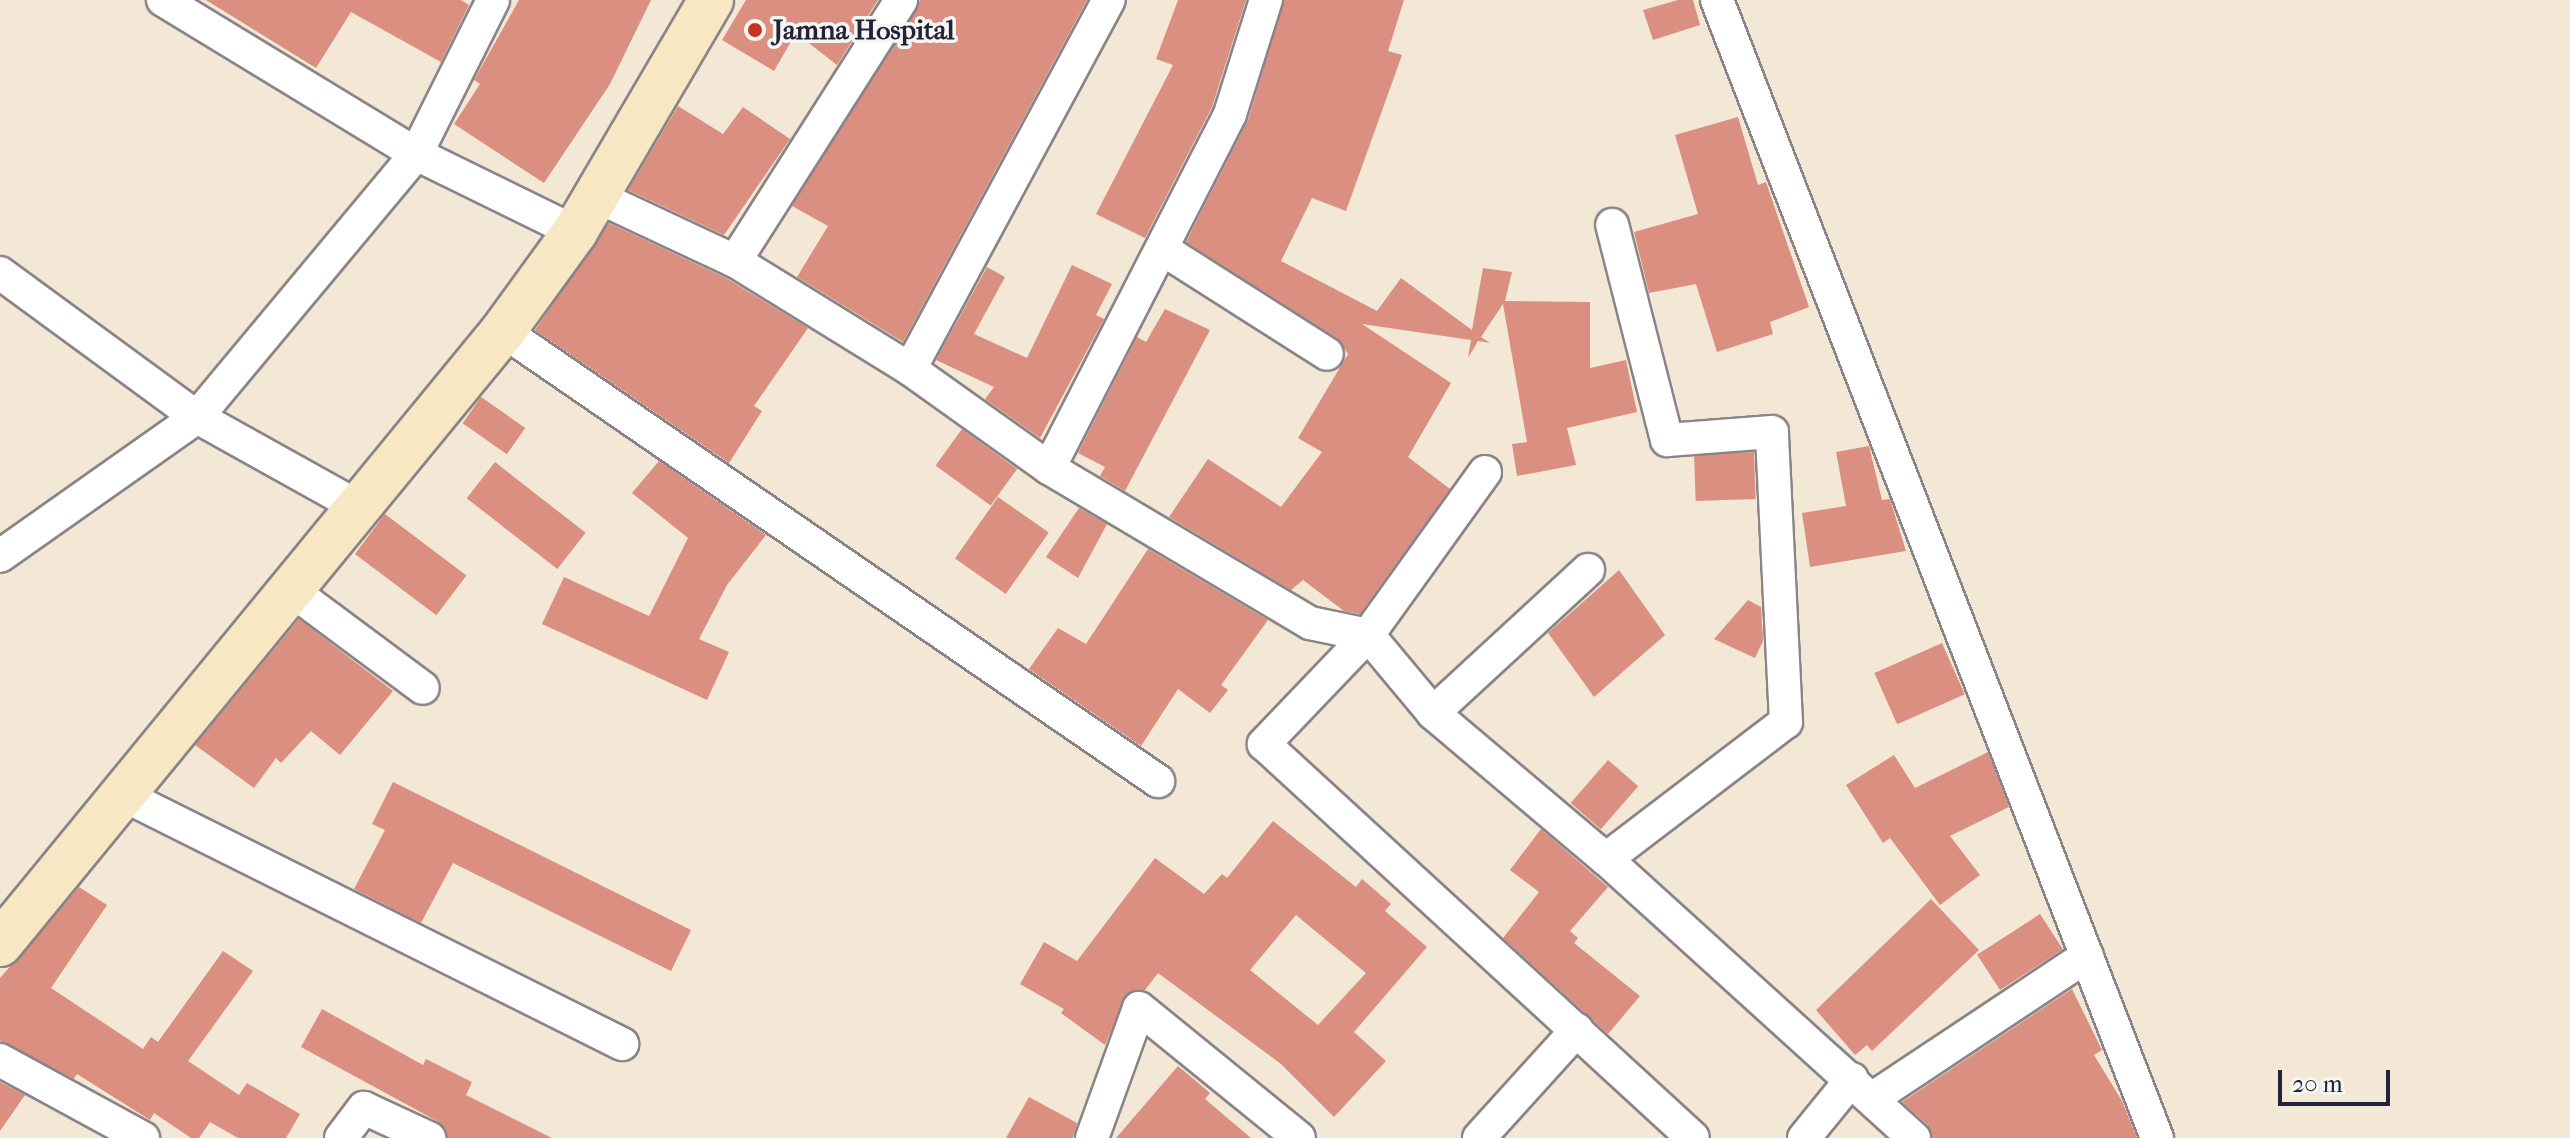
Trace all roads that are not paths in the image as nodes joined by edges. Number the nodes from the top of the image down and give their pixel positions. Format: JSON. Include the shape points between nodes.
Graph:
{"nodes":[{"id":1,"x":163,"y":0,"type":"edge"},
{"id":2,"x":493,"y":0,"type":"edge"},
{"id":3,"x":711,"y":0,"type":"edge"},
{"id":4,"x":901,"y":0,"type":"edge"},
{"id":5,"x":1109,"y":0,"type":"edge"},
{"id":6,"x":1266,"y":0,"type":"edge"},
{"id":7,"x":1717,"y":0,"type":"edge"},
{"id":8,"x":416,"y":154,"type":"junction"},
{"id":9,"x":585,"y":214,"type":"junction"},
{"id":10,"x":1612,"y":225,"type":"dead end"},
{"id":11,"x":1164,"y":250,"type":"junction"},
{"id":12,"x":735,"y":261,"type":"junction"},
{"id":13,"x":0,"y":273,"type":"edge"},
{"id":14,"x":503,"y":331,"type":"junction"},
{"id":15,"x":1327,"y":354,"type":"dead end"},
{"id":16,"x":910,"y":369,"type":"junction"},
{"id":17,"x":197,"y":417,"type":"junction"},
{"id":18,"x":1049,"y":468,"type":"junction"},
{"id":19,"x":1485,"y":472,"type":"dead end"},
{"id":20,"x":362,"y":509,"type":"junction"},
{"id":21,"x":0,"y":556,"type":"edge"},
{"id":22,"x":1588,"y":570,"type":"dead end"},
{"id":23,"x":291,"y":590,"type":"junction"},
{"id":24,"x":1368,"y":635,"type":"junction"},
{"id":25,"x":423,"y":688,"type":"dead end"},
{"id":26,"x":1433,"y":713,"type":"junction"},
{"id":27,"x":1158,"y":781,"type":"dead end"},
{"id":28,"x":123,"y":795,"type":"junction"},
{"id":29,"x":1606,"y":859,"type":"junction"},
{"id":30,"x":0,"y":944,"type":"edge"},
{"id":31,"x":2087,"y":956,"type":"junction"},
{"id":32,"x":1577,"y":1030,"type":"junction"},
{"id":33,"x":622,"y":1044,"type":"dead end"},
{"id":34,"x":0,"y":1060,"type":"edge"},
{"id":35,"x":1862,"y":1088,"type":"junction"},
{"id":36,"x":143,"y":1138,"type":"edge"},
{"id":37,"x":341,"y":1138,"type":"edge"},
{"id":38,"x":429,"y":1138,"type":"edge"},
{"id":39,"x":1092,"y":1138,"type":"edge"},
{"id":40,"x":1299,"y":1138,"type":"edge"},
{"id":41,"x":1479,"y":1138,"type":"edge"},
{"id":42,"x":1693,"y":1138,"type":"edge"},
{"id":43,"x":1804,"y":1138,"type":"edge"},
{"id":44,"x":1914,"y":1138,"type":"edge"},
{"id":45,"x":2157,"y":1138,"type":"edge"}],
"edges":[{"from":1,"to":8,"type":"street"},
{"from":2,"to":8,"type":"street"},
{"from":3,"to":9,"type":"street"},
{"from":4,"to":12,"type":"street"},
{"from":5,"to":16,"type":"street"},
{"from":6,"to":11,"type":"street","via":[[1230,114]]},
{"from":7,"to":31,"type":"street"},
{"from":8,"to":9,"type":"street"},
{"from":8,"to":17,"type":"street"},
{"from":9,"to":12,"type":"street"},
{"from":9,"to":14,"type":"street"},
{"from":10,"to":29,"type":"street","via":[[1667,440],[1772,432],[1786,722]]},
{"from":11,"to":15,"type":"street"},
{"from":11,"to":18,"type":"street"},
{"from":12,"to":16,"type":"street"},
{"from":13,"to":17,"type":"street"},
{"from":14,"to":20,"type":"street"},
{"from":14,"to":27,"type":"street"},
{"from":16,"to":18,"type":"street"},
{"from":17,"to":20,"type":"street"},
{"from":17,"to":21,"type":"street"},
{"from":18,"to":24,"type":"street","via":[[1310,623]]},
{"from":19,"to":24,"type":"street"},
{"from":20,"to":23,"type":"street"},
{"from":22,"to":26,"type":"street"},
{"from":23,"to":25,"type":"street"},
{"from":23,"to":28,"type":"street"},
{"from":24,"to":26,"type":"street"},
{"from":24,"to":32,"type":"street","via":[[1264,744]]},
{"from":26,"to":29,"type":"street"},
{"from":28,"to":30,"type":"street"},
{"from":28,"to":33,"type":"street"},
{"from":29,"to":35,"type":"street"},
{"from":31,"to":35,"type":"street"},
{"from":31,"to":45,"type":"street"},
{"from":32,"to":41,"type":"street"},
{"from":32,"to":42,"type":"street"},
{"from":34,"to":36,"type":"street"},
{"from":35,"to":43,"type":"street"},
{"from":35,"to":44,"type":"street"},
{"from":37,"to":38,"type":"street","via":[[364,1108]]},
{"from":39,"to":40,"type":"street","via":[[1139,1008]]}]}
